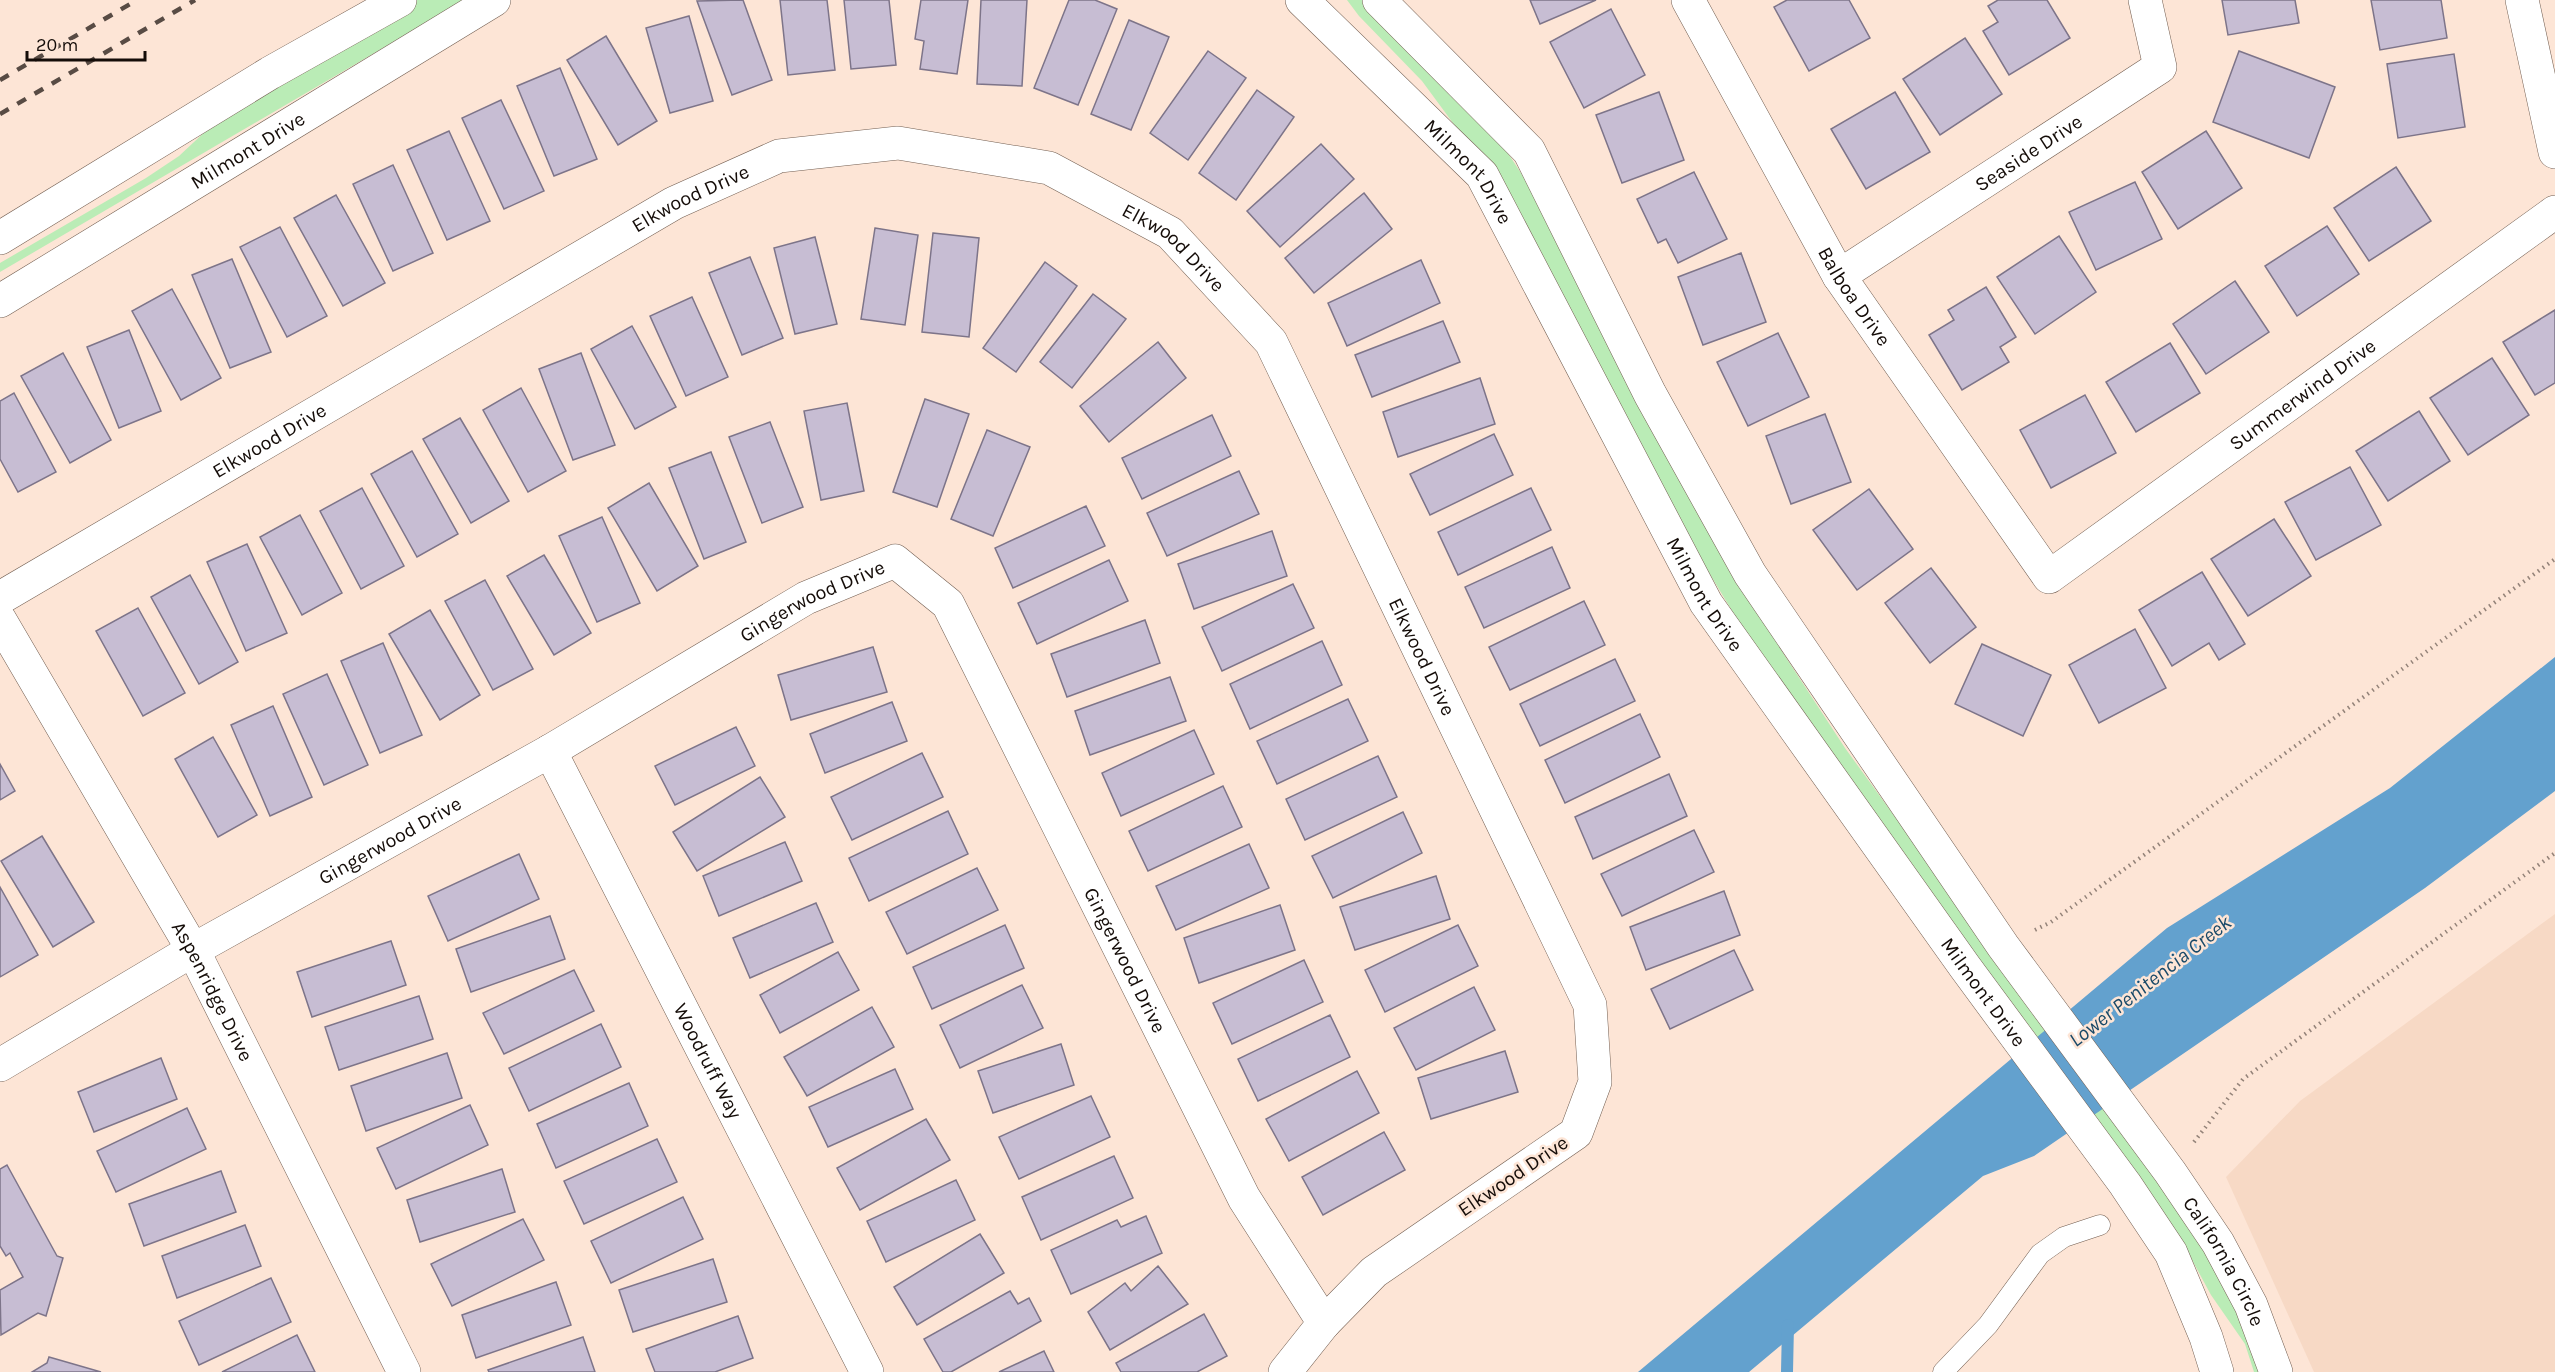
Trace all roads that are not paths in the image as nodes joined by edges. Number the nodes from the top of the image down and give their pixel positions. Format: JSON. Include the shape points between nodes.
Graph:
{"nodes":[{"id":1,"x":400,"y":0,"type":"edge"},
{"id":2,"x":494,"y":0,"type":"edge"},
{"id":3,"x":1302,"y":0,"type":"edge"},
{"id":4,"x":1379,"y":0,"type":"edge"},
{"id":5,"x":1688,"y":0,"type":"edge"},
{"id":6,"x":2145,"y":0,"type":"edge"},
{"id":7,"x":2522,"y":0,"type":"edge"},
{"id":8,"x":2555,"y":152,"type":"edge"},
{"id":9,"x":2555,"y":212,"type":"edge"},
{"id":10,"x":0,"y":238,"type":"edge"},
{"id":11,"x":1839,"y":276,"type":"junction"},
{"id":12,"x":0,"y":301,"type":"edge"},
{"id":13,"x":2049,"y":577,"type":"joint"},
{"id":14,"x":0,"y":598,"type":"edge"},
{"id":15,"x":0,"y":620,"type":"edge"},
{"id":16,"x":550,"y":751,"type":"junction"},
{"id":17,"x":193,"y":950,"type":"junction"},
{"id":18,"x":0,"y":1065,"type":"edge"},
{"id":19,"x":2125,"y":1184,"type":"joint"},
{"id":20,"x":2100,"y":1225,"type":"dead end"},
{"id":21,"x":1324,"y":1323,"type":"junction"},
{"id":22,"x":404,"y":1372,"type":"edge"},
{"id":23,"x":867,"y":1372,"type":"edge"},
{"id":24,"x":1285,"y":1372,"type":"edge"},
{"id":25,"x":1943,"y":1372,"type":"edge"},
{"id":26,"x":2217,"y":1372,"type":"edge"},
{"id":27,"x":2276,"y":1372,"type":"edge"}],
"edges":[{"from":1,"to":10,"type":"street"},
{"from":2,"to":12,"type":"street","name":"Milmont Drive"},
{"from":3,"to":19,"type":"street","name":"Milmont Drive","via":[[1482,176],[1706,603],[1974,980]]},
{"from":4,"to":27,"type":"street","name":"California Circle","via":[[1529,151],[1650,394],[1750,574],[2006,950],[2165,1165],[2218,1244],[2251,1305]]},
{"from":5,"to":11,"type":"street","name":"Balboa Drive"},
{"from":6,"to":11,"type":"street","name":"Seaside Drive","via":[[2160,67]]},
{"from":7,"to":8,"type":"street"},
{"from":9,"to":13,"type":"street","name":"Summerwind Drive"},
{"from":11,"to":13,"type":"street","name":"Balboa Drive"},
{"from":14,"to":21,"type":"street","name":"Elkwood Drive","via":[[674,203],[778,156],[898,143],[1050,168],[1170,233],[1271,342],[1590,1005],[1595,1082],[1576,1133],[1374,1272]]},
{"from":15,"to":17,"type":"street","name":"Aspenridge Drive"},
{"from":16,"to":17,"type":"street","name":"Gingerwood Drive"},
{"from":16,"to":21,"type":"street","name":"Gingerwood Drive","via":[[806,598],[894,561],[948,604],[1244,1198]]},
{"from":16,"to":23,"type":"street","name":"Woodruff Way"},
{"from":17,"to":18,"type":"street","name":"Gingerwood Drive"},
{"from":17,"to":22,"type":"street","name":"Aspenridge Drive"},
{"from":19,"to":26,"type":"street","name":"California Circle","via":[[2171,1253]]},
{"from":20,"to":25,"type":"lane","via":[[2064,1237],[2040,1254],[1988,1325]]},
{"from":21,"to":24,"type":"street","name":"Elkwood Drive"}]}
